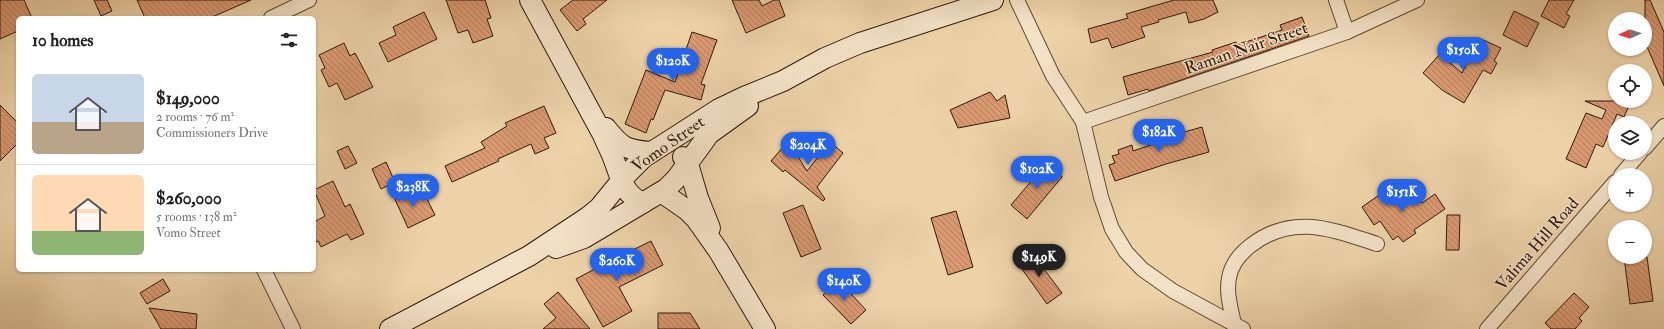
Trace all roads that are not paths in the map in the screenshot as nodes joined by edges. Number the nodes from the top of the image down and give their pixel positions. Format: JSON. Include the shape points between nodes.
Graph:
{"nodes":[{"id":1,"x":309,"y":0,"type":"edge"},
{"id":2,"x":530,"y":0,"type":"edge"},
{"id":3,"x":994,"y":0,"type":"edge"},
{"id":4,"x":1017,"y":0,"type":"edge"},
{"id":5,"x":1336,"y":0,"type":"edge"},
{"id":6,"x":1417,"y":0,"type":"edge"},
{"id":7,"x":275,"y":16,"type":"edge"},
{"id":8,"x":1347,"y":32,"type":"junction"},
{"id":9,"x":783,"y":81,"type":"junction"},
{"id":10,"x":586,"y":103,"type":"junction"},
{"id":11,"x":1083,"y":122,"type":"junction"},
{"id":12,"x":1664,"y":126,"type":"edge"},
{"id":13,"x":1652,"y":140,"type":"edge"},
{"id":14,"x":658,"y":148,"type":"junction"},
{"id":15,"x":1634,"y":160,"type":"edge"},
{"id":16,"x":688,"y":164,"type":"junction"},
{"id":17,"x":1627,"y":168,"type":"edge"},
{"id":18,"x":621,"y":180,"type":"junction"},
{"id":19,"x":1608,"y":190,"type":"edge"},
{"id":20,"x":661,"y":192,"type":"junction"},
{"id":21,"x":643,"y":203,"type":"junction"},
{"id":22,"x":1377,"y":244,"type":"dead end"},
{"id":23,"x":718,"y":250,"type":"junction"},
{"id":24,"x":529,"y":256,"type":"junction"},
{"id":25,"x":265,"y":272,"type":"edge"},
{"id":26,"x":412,"y":324,"type":"edge"},
{"id":27,"x":1238,"y":326,"type":"edge"},
{"id":28,"x":293,"y":329,"type":"edge"},
{"id":29,"x":390,"y":329,"type":"edge"},
{"id":30,"x":765,"y":329,"type":"edge"},
{"id":31,"x":1487,"y":329,"type":"edge"}],
"edges":[{"from":1,"to":7,"type":"street"},
{"from":2,"to":10,"type":"main road"},
{"from":3,"to":9,"type":"main road","name":"Vomo Street","via":[[860,43],[825,58]]},
{"from":4,"to":11,"type":"street","via":[[1053,76]]},
{"from":5,"to":8,"type":"street"},
{"from":6,"to":8,"type":"street","name":"Raman Nair Street"},
{"from":8,"to":11,"type":"street","name":"Raman Nair Street"},
{"from":9,"to":14,"type":"main road","name":"Vomo Street","via":[[720,109]]},
{"from":9,"to":16,"type":"main road","name":"Vomo Street","via":[[709,134]]},
{"from":10,"to":14,"type":"main road","via":[[620,144],[633,150]]},
{"from":10,"to":18,"type":"main road","via":[[612,155]]},
{"from":11,"to":27,"type":"street","via":[[1101,197],[1112,230],[1126,252],[1142,269],[1172,291]]},
{"from":12,"to":13,"type":"street"},
{"from":14,"to":16,"type":"main road","via":[[678,151]]},
{"from":14,"to":18,"type":"main road","name":"Vomo Street","via":[[635,165]]},
{"from":15,"to":17,"type":"street"},
{"from":16,"to":20,"type":"main road","name":"Vomo Street"},
{"from":16,"to":23,"type":"main road"},
{"from":18,"to":21,"type":"main road","via":[[631,196]]},
{"from":18,"to":24,"type":"main road","name":"Vomo Street","via":[[599,208]]},
{"from":19,"to":31,"type":"street","name":"Valima Hill Road"},
{"from":20,"to":21,"type":"main road","name":"Vomo Street"},
{"from":20,"to":23,"type":"main road","via":[[687,210]]},
{"from":21,"to":24,"type":"main road","name":"Vomo Street","via":[[584,238]]},
{"from":22,"to":27,"type":"street","via":[[1336,230],[1295,226],[1270,233],[1256,241],[1233,265],[1229,278],[1228,293]]},
{"from":23,"to":30,"type":"main road"},
{"from":24,"to":26,"type":"main road","name":"Vomo Street"},
{"from":25,"to":28,"type":"street"},
{"from":26,"to":29,"type":"main road","name":"Vomo Street"}]}
